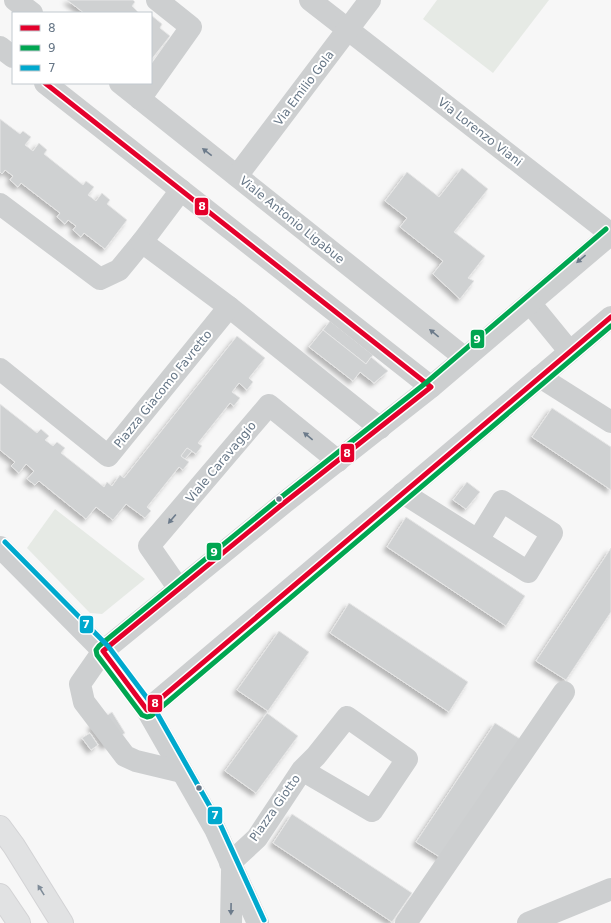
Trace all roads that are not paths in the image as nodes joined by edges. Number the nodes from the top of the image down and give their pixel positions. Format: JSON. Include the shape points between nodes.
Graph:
{"nodes":[{"id":1,"x":15,"y":0,"type":"edge"},
{"id":2,"x":157,"y":0,"type":"edge"},
{"id":3,"x":310,"y":0,"type":"edge"},
{"id":4,"x":370,"y":0,"type":"edge"},
{"id":5,"x":31,"y":12,"type":"edge"},
{"id":6,"x":348,"y":30,"type":"junction"},
{"id":7,"x":0,"y":47,"type":"edge"},
{"id":8,"x":12,"y":57,"type":"edge"},
{"id":9,"x":152,"y":83,"type":"edge"},
{"id":10,"x":46,"y":84,"type":"edge"},
{"id":11,"x":121,"y":84,"type":"edge"},
{"id":12,"x":151,"y":84,"type":"edge"},
{"id":13,"x":140,"y":100,"type":"junction"},
{"id":14,"x":238,"y":176,"type":"junction"},
{"id":15,"x":181,"y":190,"type":"junction"},
{"id":16,"x":0,"y":204,"type":"edge"},
{"id":17,"x":611,"y":234,"type":"edge"},
{"id":18,"x":142,"y":242,"type":"junction"},
{"id":19,"x":530,"y":303,"type":"junction"},
{"id":20,"x":229,"y":307,"type":"junction"},
{"id":21,"x":611,"y":317,"type":"edge"},
{"id":22,"x":570,"y":352,"type":"junction"},
{"id":23,"x":465,"y":358,"type":"junction"},
{"id":24,"x":0,"y":369,"type":"edge"},
{"id":25,"x":540,"y":377,"type":"junction"},
{"id":26,"x":431,"y":387,"type":"junction"},
{"id":27,"x":611,"y":422,"type":"edge"},
{"id":28,"x":380,"y":428,"type":"junction"},
{"id":29,"x":338,"y":461,"type":"junction"},
{"id":30,"x":403,"y":493,"type":"junction"},
{"id":31,"x":478,"y":540,"type":"dead end"},
{"id":32,"x":0,"y":548,"type":"edge"},
{"id":33,"x":179,"y":589,"type":"junction"},
{"id":34,"x":103,"y":651,"type":"junction"},
{"id":35,"x":564,"y":692,"type":"dead end"},
{"id":36,"x":147,"y":710,"type":"junction"},
{"id":37,"x":302,"y":770,"type":"junction"},
{"id":38,"x":182,"y":772,"type":"junction"},
{"id":39,"x":0,"y":827,"type":"edge"},
{"id":40,"x":231,"y":865,"type":"junction"},
{"id":41,"x":611,"y":889,"type":"edge"},
{"id":42,"x":0,"y":894,"type":"edge"},
{"id":43,"x":19,"y":923,"type":"edge"},
{"id":44,"x":62,"y":923,"type":"edge"},
{"id":45,"x":231,"y":923,"type":"edge"},
{"id":46,"x":258,"y":923,"type":"edge"},
{"id":47,"x":406,"y":923,"type":"edge"},
{"id":48,"x":528,"y":923,"type":"edge"}],
"edges":[{"from":1,"to":5,"type":"street"},
{"from":2,"to":9,"type":"street","via":[[191,27]]},
{"from":3,"to":6,"type":"street","name":"Via Lorenzo Viani"},
{"from":4,"to":6,"type":"street","name":"Via Emilio Gola"},
{"from":6,"to":14,"type":"street","name":"Via Emilio Gola"},
{"from":6,"to":17,"type":"street","name":"Via Lorenzo Viani"},
{"from":7,"to":8,"type":"street"},
{"from":10,"to":15,"type":"street"},
{"from":11,"to":13,"type":"street","name":"Viale Antonio Ligabue"},
{"from":12,"to":13,"type":"street"},
{"from":14,"to":13,"type":"street","name":"Viale Antonio Ligabue","one_way":true},
{"from":23,"to":14,"type":"street","name":"Viale Antonio Ligabue","one_way":true},
{"from":15,"to":18,"type":"street"},
{"from":15,"to":26,"type":"street"},
{"from":16,"to":18,"type":"street","via":[[100,279],[118,270]]},
{"from":17,"to":19,"type":"street","one_way":true},
{"from":18,"to":20,"type":"street"},
{"from":19,"to":22,"type":"street"},
{"from":19,"to":23,"type":"street"},
{"from":20,"to":24,"type":"street","name":"Piazza Giacomo Favretto","via":[[108,456]]},
{"from":20,"to":28,"type":"street"},
{"from":21,"to":22,"type":"street"},
{"from":22,"to":25,"type":"street"},
{"from":23,"to":26,"type":"street"},
{"from":25,"to":27,"type":"street"},
{"from":25,"to":30,"type":"street"},
{"from":26,"to":28,"type":"street"},
{"from":28,"to":29,"type":"street"},
{"from":29,"to":33,"type":"street"},
{"from":29,"to":33,"type":"street","name":"Viale Caravaggio","one_way":true,"via":[[269,405],[149,546]]},
{"from":30,"to":31,"type":"street"},
{"from":30,"to":36,"type":"street"},
{"from":32,"to":34,"type":"street"},
{"from":33,"to":34,"type":"street"},
{"from":34,"to":36,"type":"street"},
{"from":34,"to":38,"type":"street","via":[[80,684],[84,702],[125,756]]},
{"from":35,"to":47,"type":"street"},
{"from":36,"to":38,"type":"street"},
{"from":37,"to":37,"type":"street","name":"Piazza Giotto","via":[[372,811],[407,759],[347,717]]},
{"from":37,"to":40,"type":"street","name":"Piazza Giotto","via":[[257,838]]},
{"from":38,"to":40,"type":"street","via":[[215,829]]},
{"from":44,"to":39,"type":"highway","one_way":true},
{"from":40,"to":45,"type":"street","one_way":true},
{"from":40,"to":46,"type":"street"},
{"from":41,"to":48,"type":"street"},
{"from":42,"to":43,"type":"highway"}]}
